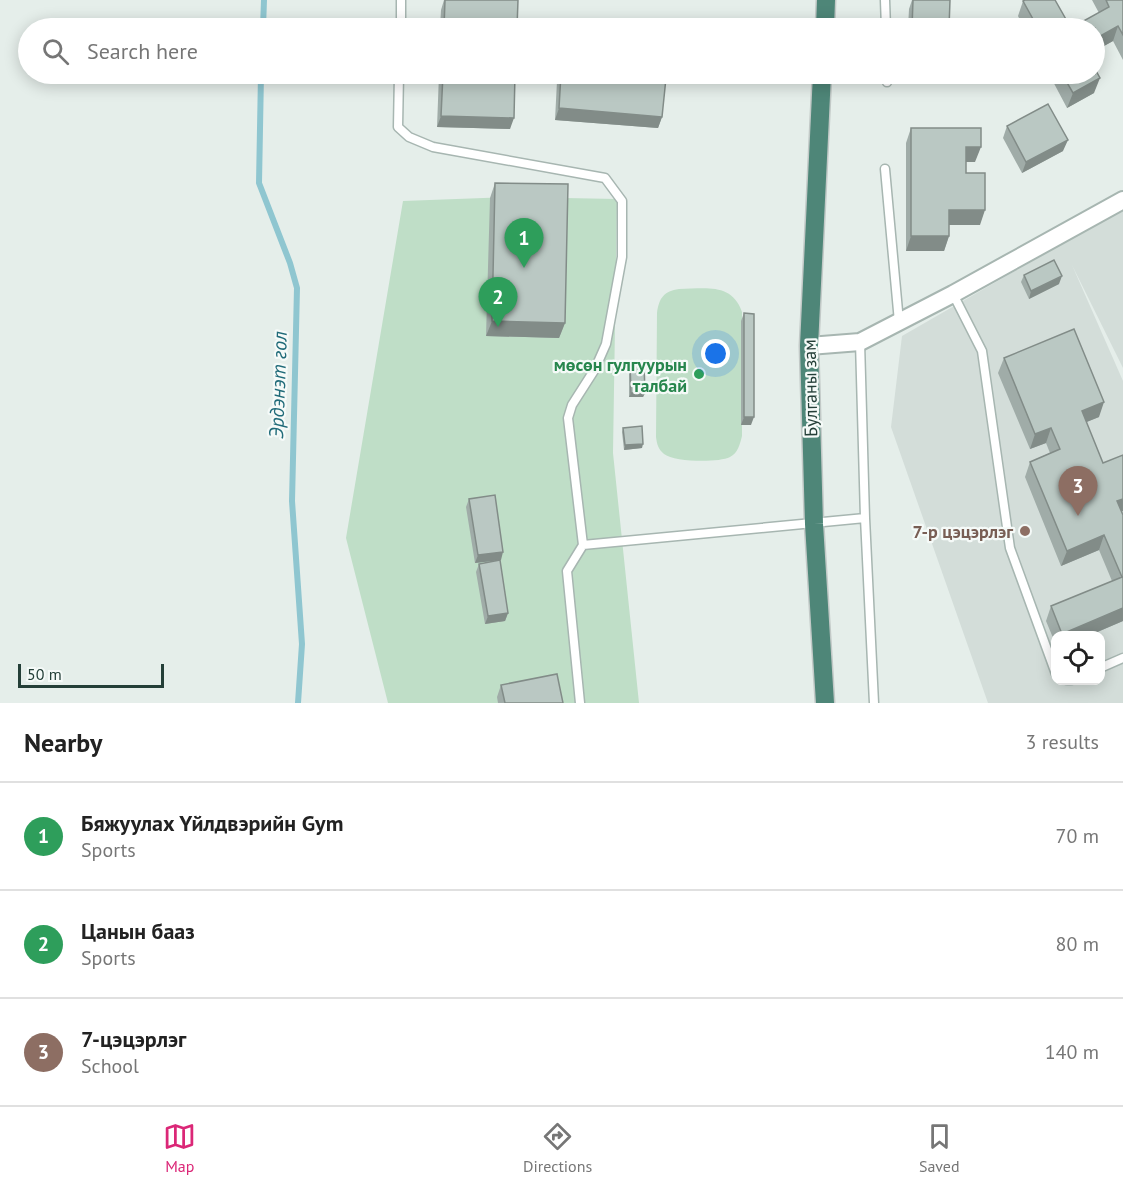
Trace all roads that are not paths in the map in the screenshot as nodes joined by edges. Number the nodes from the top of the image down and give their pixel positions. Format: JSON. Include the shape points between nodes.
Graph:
{"nodes":[{"id":1,"x":401,"y":0,"type":"edge"},
{"id":2,"x":826,"y":0,"type":"edge"},
{"id":3,"x":885,"y":0,"type":"edge"},
{"id":4,"x":401,"y":18,"type":"edge"},
{"id":5,"x":825,"y":18,"type":"edge"},
{"id":6,"x":886,"y":18,"type":"edge"},
{"id":7,"x":399,"y":84,"type":"edge"},
{"id":8,"x":821,"y":84,"type":"edge"},
{"id":9,"x":885,"y":169,"type":"dead end"},
{"id":10,"x":1123,"y":200,"type":"edge"},
{"id":11,"x":952,"y":294,"type":"junction"},
{"id":12,"x":899,"y":322,"type":"junction"},
{"id":13,"x":860,"y":342,"type":"junction"},
{"id":14,"x":808,"y":346,"type":"junction"},
{"id":15,"x":865,"y":518,"type":"junction"},
{"id":16,"x":814,"y":524,"type":"junction"},
{"id":17,"x":583,"y":545,"type":"junction"},
{"id":18,"x":1123,"y":658,"type":"edge"},
{"id":19,"x":1051,"y":660,"type":"edge"},
{"id":20,"x":1105,"y":666,"type":"edge"},
{"id":21,"x":580,"y":703,"type":"edge"},
{"id":22,"x":825,"y":703,"type":"edge"},
{"id":23,"x":874,"y":703,"type":"edge"}],
"edges":[{"from":1,"to":4,"type":"lane"},
{"from":2,"to":5,"type":"highway"},
{"from":3,"to":6,"type":"lane"},
{"from":7,"to":17,"type":"lane","via":[[398,127],[409,136],[433,147],[605,178],[622,201],[622,257],[606,344],[568,418]]},
{"from":8,"to":14,"type":"highway","name":"Булганы зам"},
{"from":9,"to":12,"type":"lane"},
{"from":10,"to":11,"type":"street"},
{"from":11,"to":12,"type":"street"},
{"from":11,"to":19,"type":"lane","via":[[982,351],[1010,548]]},
{"from":12,"to":13,"type":"street"},
{"from":13,"to":14,"type":"street"},
{"from":13,"to":15,"type":"lane"},
{"from":14,"to":16,"type":"highway","name":"Булганы зам"},
{"from":15,"to":16,"type":"lane"},
{"from":15,"to":23,"type":"lane"},
{"from":16,"to":17,"type":"lane"},
{"from":16,"to":22,"type":"highway","name":"Булганы зам"},
{"from":17,"to":21,"type":"lane","via":[[567,571]]},
{"from":18,"to":20,"type":"lane"}]}
